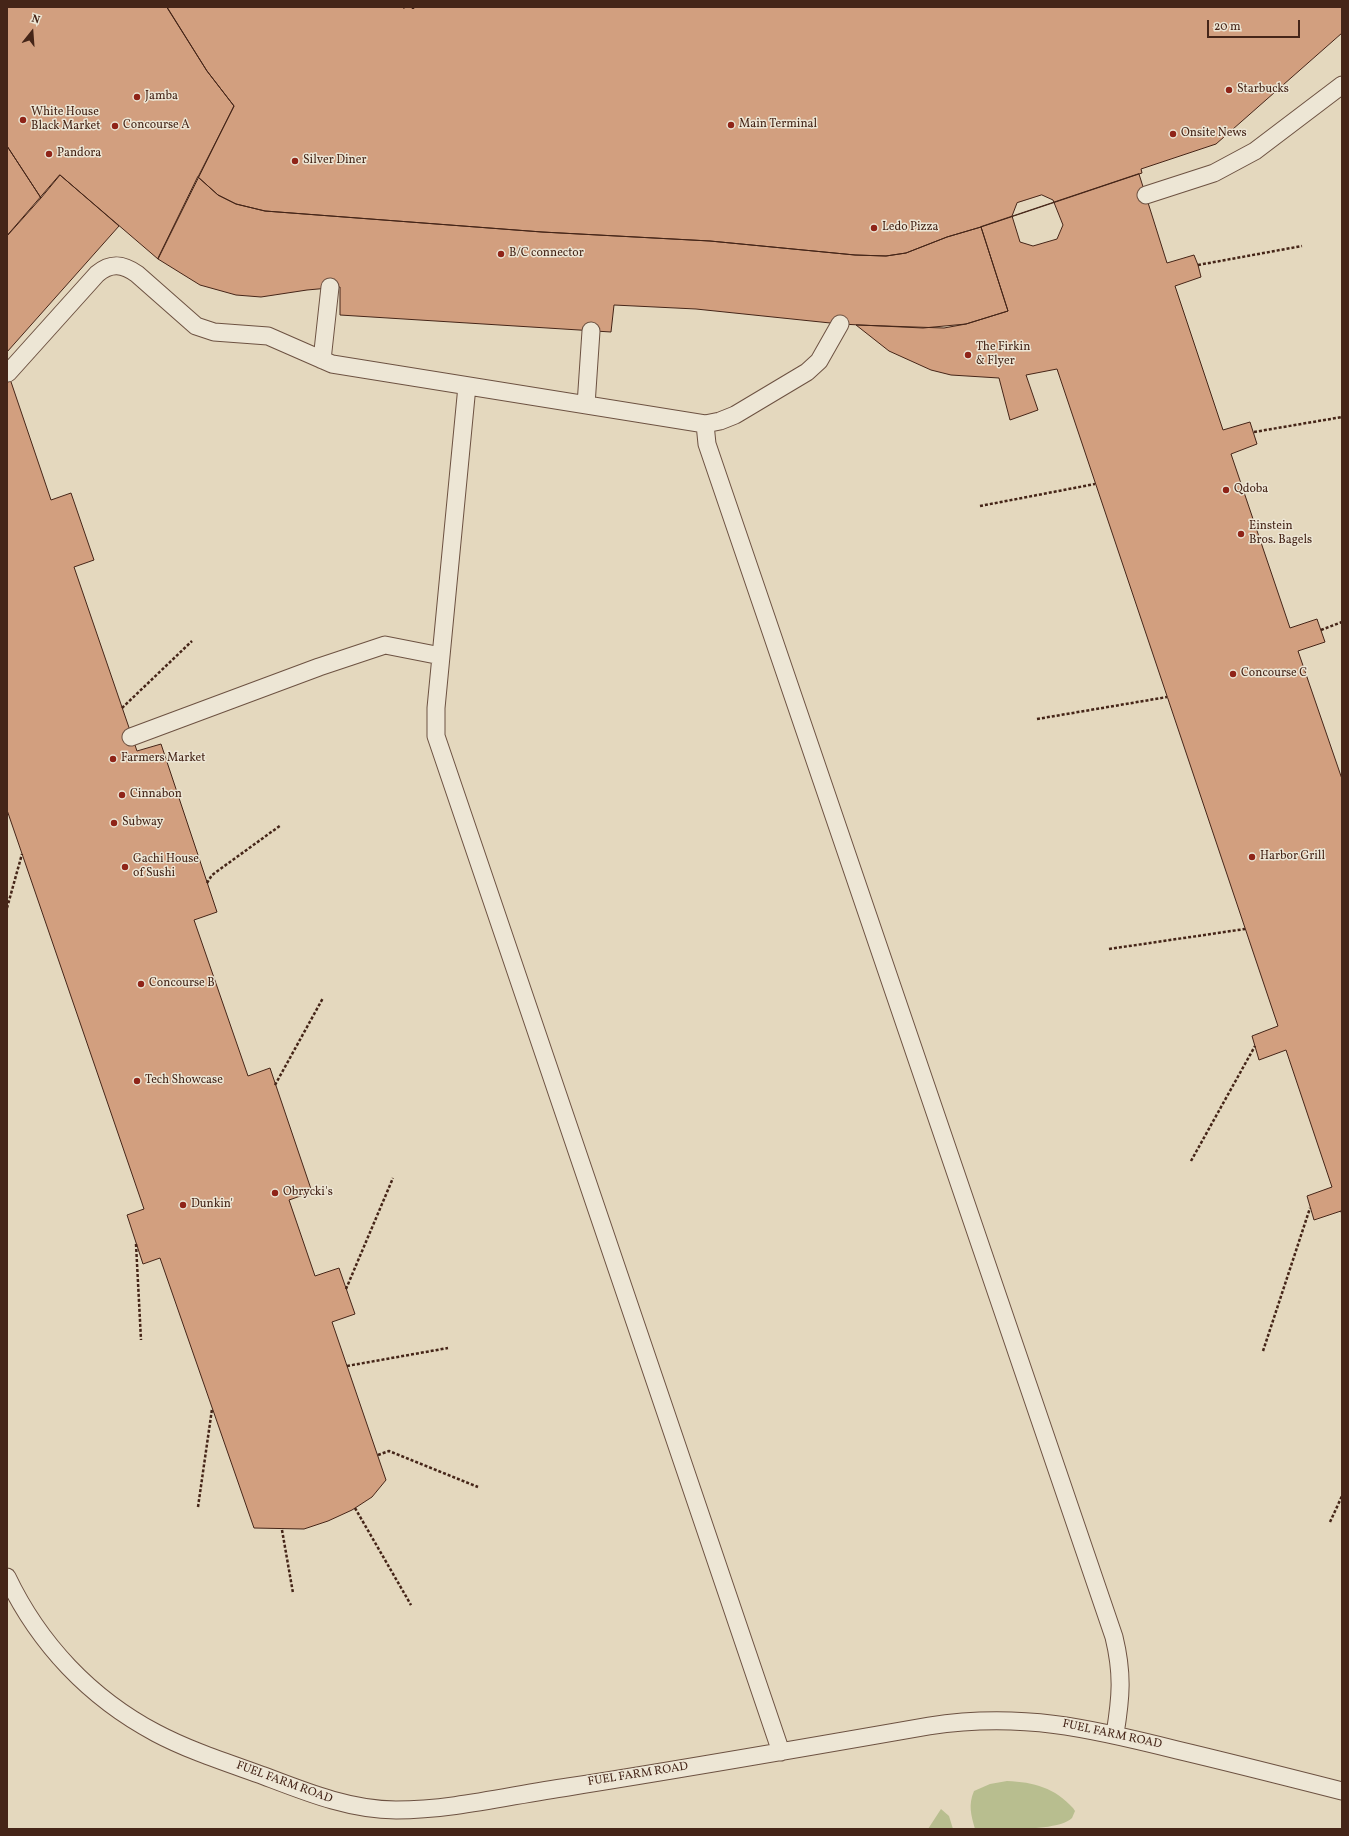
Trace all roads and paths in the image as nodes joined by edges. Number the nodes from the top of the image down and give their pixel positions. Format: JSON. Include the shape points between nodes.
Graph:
{"nodes":[{"id":1,"x":1342,"y":84,"type":"edge"},
{"id":2,"x":1146,"y":195,"type":"dead end"},
{"id":3,"x":1302,"y":246,"type":"dead end"},
{"id":4,"x":1198,"y":265,"type":"dead end"},
{"id":5,"x":330,"y":287,"type":"dead end"},
{"id":6,"x":840,"y":324,"type":"dead end"},
{"id":7,"x":591,"y":331,"type":"dead end"},
{"id":8,"x":322,"y":360,"type":"junction"},
{"id":9,"x":8,"y":373,"type":"dead end"},
{"id":10,"x":466,"y":386,"type":"junction"},
{"id":11,"x":586,"y":404,"type":"junction"},
{"id":12,"x":1342,"y":417,"type":"edge"},
{"id":13,"x":705,"y":424,"type":"junction"},
{"id":14,"x":1254,"y":432,"type":"dead end"},
{"id":15,"x":1095,"y":484,"type":"dead end"},
{"id":16,"x":980,"y":506,"type":"dead end"},
{"id":17,"x":1342,"y":622,"type":"edge"},
{"id":18,"x":1321,"y":630,"type":"dead end"},
{"id":19,"x":192,"y":641,"type":"dead end"},
{"id":20,"x":441,"y":656,"type":"junction"},
{"id":21,"x":1167,"y":697,"type":"dead end"},
{"id":22,"x":122,"y":708,"type":"dead end"},
{"id":23,"x":1037,"y":719,"type":"dead end"},
{"id":24,"x":132,"y":737,"type":"dead end"},
{"id":25,"x":281,"y":825,"type":"dead end"},
{"id":26,"x":22,"y":854,"type":"dead end"},
{"id":27,"x":207,"y":883,"type":"dead end"},
{"id":28,"x":7,"y":908,"type":"edge"},
{"id":29,"x":1245,"y":929,"type":"dead end"},
{"id":30,"x":1109,"y":949,"type":"dead end"},
{"id":31,"x":323,"y":998,"type":"dead end"},
{"id":32,"x":1255,"y":1046,"type":"dead end"},
{"id":33,"x":275,"y":1085,"type":"dead end"},
{"id":34,"x":1191,"y":1161,"type":"dead end"},
{"id":35,"x":393,"y":1178,"type":"dead end"},
{"id":36,"x":1310,"y":1208,"type":"dead end"},
{"id":37,"x":136,"y":1244,"type":"dead end"},
{"id":38,"x":346,"y":1289,"type":"dead end"},
{"id":39,"x":141,"y":1340,"type":"dead end"},
{"id":40,"x":448,"y":1348,"type":"dead end"},
{"id":41,"x":1264,"y":1351,"type":"dead end"},
{"id":42,"x":347,"y":1366,"type":"dead end"},
{"id":43,"x":212,"y":1409,"type":"dead end"},
{"id":44,"x":378,"y":1455,"type":"dead end"},
{"id":45,"x":478,"y":1487,"type":"dead end"},
{"id":46,"x":1342,"y":1496,"type":"edge"},
{"id":47,"x":198,"y":1507,"type":"dead end"},
{"id":48,"x":355,"y":1508,"type":"dead end"},
{"id":49,"x":1330,"y":1522,"type":"dead end"},
{"id":50,"x":282,"y":1530,"type":"dead end"},
{"id":51,"x":7,"y":1577,"type":"edge"},
{"id":52,"x":293,"y":1593,"type":"dead end"},
{"id":53,"x":411,"y":1605,"type":"dead end"},
{"id":54,"x":1115,"y":1734,"type":"junction"},
{"id":55,"x":781,"y":1752,"type":"junction"},
{"id":56,"x":1342,"y":1791,"type":"edge"}],
"edges":[{"from":1,"to":2,"type":"lane","via":[[1255,151],[1214,173]]},
{"from":3,"to":4,"type":"path"},
{"from":5,"to":8,"type":"lane"},
{"from":6,"to":13,"type":"lane","via":[[819,361],[796,379],[735,415]]},
{"from":7,"to":11,"type":"lane"},
{"from":8,"to":9,"type":"lane","via":[[268,336],[214,332],[196,326],[137,274],[115,265],[108,266],[97,274]]},
{"from":8,"to":10,"type":"lane","via":[[348,367]]},
{"from":10,"to":11,"type":"lane"},
{"from":10,"to":20,"type":"lane"},
{"from":11,"to":13,"type":"lane"},
{"from":12,"to":14,"type":"path"},
{"from":13,"to":54,"type":"lane","via":[[707,444],[1114,1637],[1120,1662],[1120,1699]]},
{"from":15,"to":16,"type":"path"},
{"from":17,"to":18,"type":"path"},
{"from":19,"to":22,"type":"path"},
{"from":20,"to":24,"type":"lane","via":[[385,645]]},
{"from":20,"to":55,"type":"lane","via":[[435,722],[440,749]]},
{"from":21,"to":23,"type":"path"},
{"from":25,"to":27,"type":"path","via":[[212,875]]},
{"from":26,"to":28,"type":"path"},
{"from":29,"to":30,"type":"path"},
{"from":31,"to":33,"type":"path"},
{"from":32,"to":34,"type":"path"},
{"from":35,"to":38,"type":"path"},
{"from":36,"to":41,"type":"path"},
{"from":37,"to":39,"type":"path"},
{"from":40,"to":42,"type":"path"},
{"from":43,"to":47,"type":"path"},
{"from":44,"to":45,"type":"path","via":[[389,1451]]},
{"from":46,"to":49,"type":"path"},
{"from":48,"to":53,"type":"path"},
{"from":50,"to":52,"type":"path"},
{"from":51,"to":55,"type":"lane","name":"FUEL FARM ROAD","via":[[29,1619],[64,1664],[129,1718],[178,1743],[308,1793],[339,1802],[395,1810],[425,1808]]},
{"from":54,"to":55,"type":"lane","name":"FUEL FARM ROAD","via":[[1057,1724],[974,1721],[929,1726]]},
{"from":54,"to":56,"type":"lane","name":"FUEL FARM ROAD"}]}
